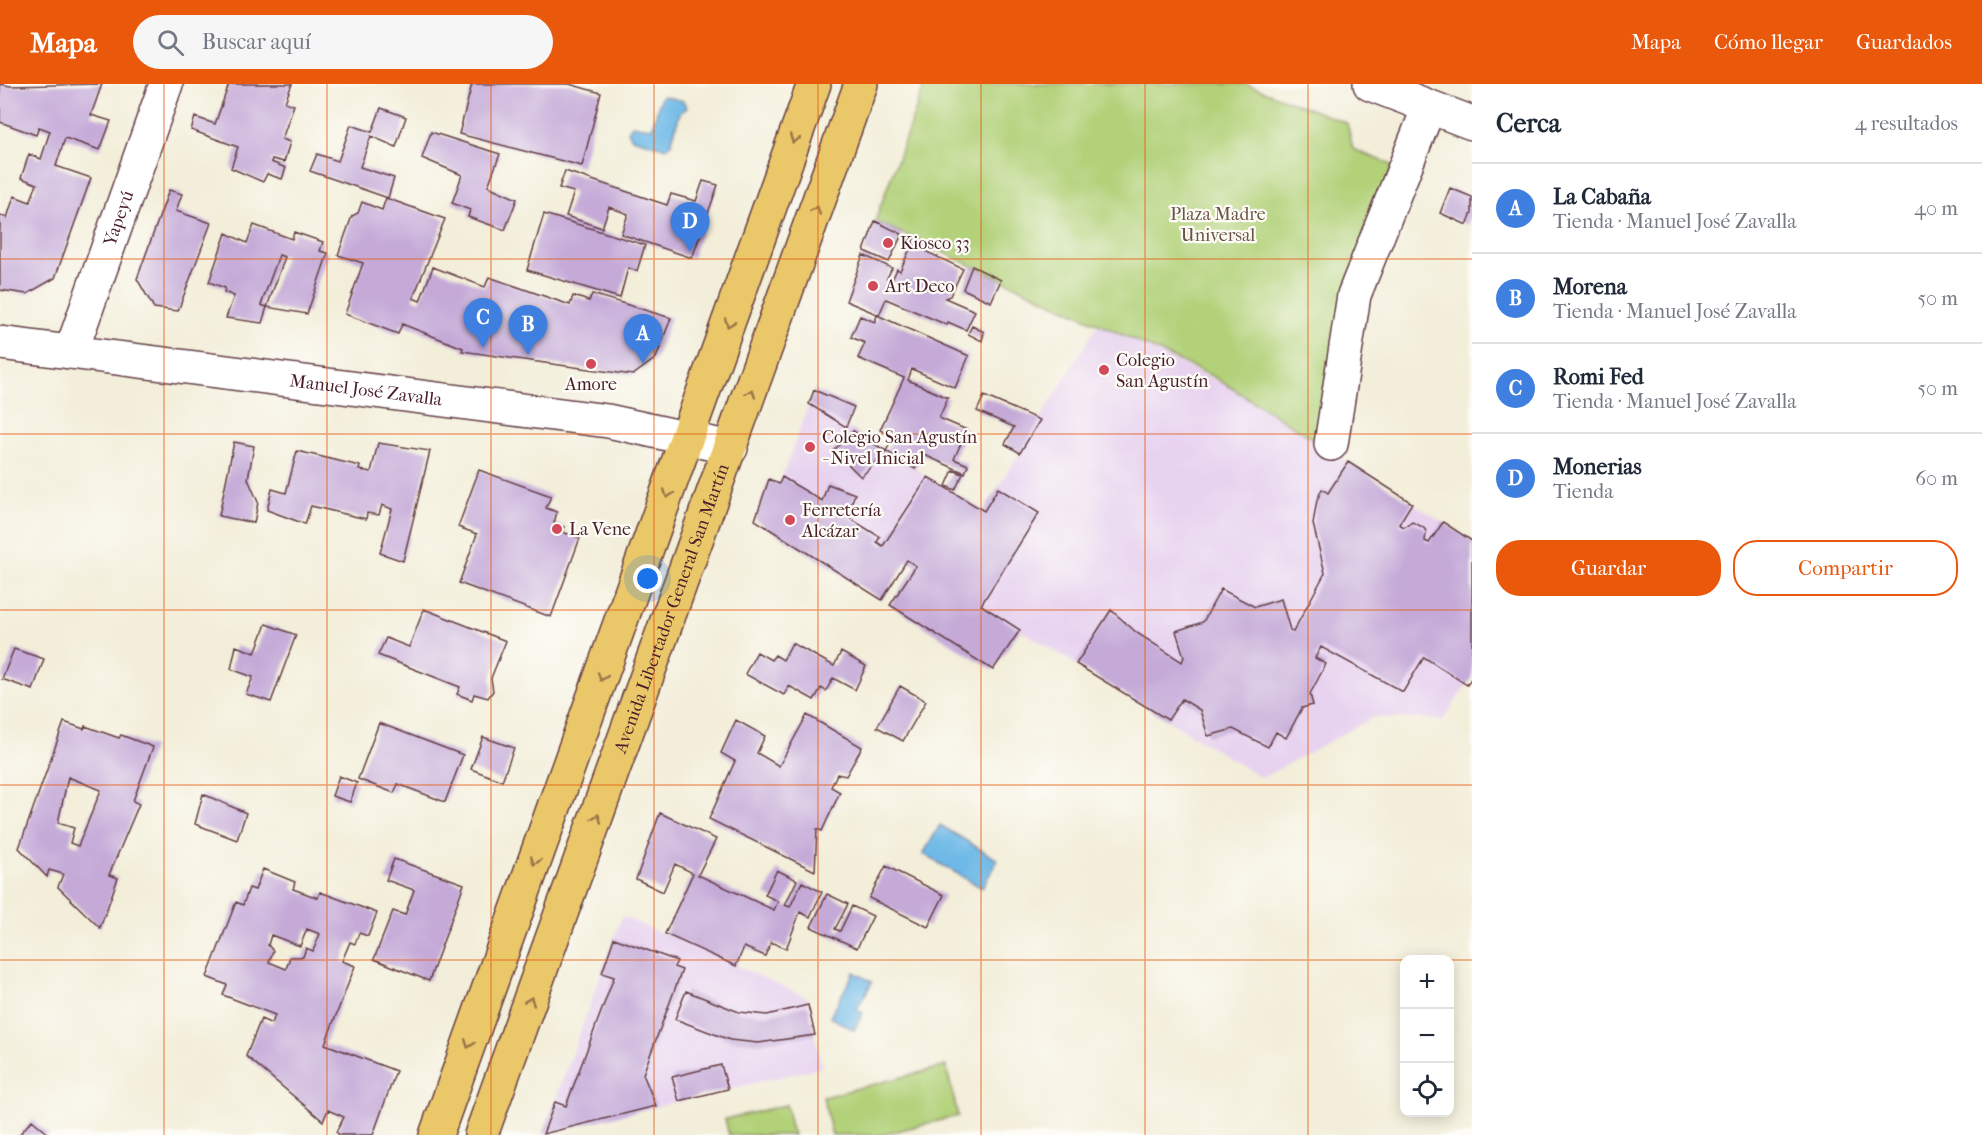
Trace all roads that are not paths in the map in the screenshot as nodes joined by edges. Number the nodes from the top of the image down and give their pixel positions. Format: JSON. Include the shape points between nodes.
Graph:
{"nodes":[{"id":1,"x":166,"y":84,"type":"edge"},
{"id":2,"x":814,"y":84,"type":"edge"},
{"id":3,"x":861,"y":84,"type":"edge"},
{"id":4,"x":1370,"y":84,"type":"edge"},
{"id":5,"x":1429,"y":107,"type":"junction"},
{"id":6,"x":1472,"y":123,"type":"edge"},
{"id":7,"x":0,"y":343,"type":"edge"},
{"id":8,"x":71,"y":352,"type":"junction"},
{"id":9,"x":687,"y":439,"type":"junction"},
{"id":10,"x":1331,"y":444,"type":"dead end"},
{"id":11,"x":731,"y":448,"type":"junction"},
{"id":12,"x":436,"y":1135,"type":"edge"},
{"id":13,"x":482,"y":1135,"type":"edge"}],
"edges":[{"from":1,"to":8,"type":"street","name":"Yapeyú"},
{"from":2,"to":9,"type":"main road","one_way":true},
{"from":11,"to":3,"type":"main road","name":"Avenida Libertador General San Martín","one_way":true},
{"from":4,"to":5,"type":"street"},
{"from":5,"to":6,"type":"street"},
{"from":5,"to":10,"type":"street","via":[[1354,295]]},
{"from":7,"to":8,"type":"street","name":"Manuel José Zavalla"},
{"from":8,"to":9,"type":"street","name":"Manuel José Zavalla","via":[[608,421]]},
{"from":9,"to":11,"type":"street","name":"Manuel José Zavalla"},
{"from":9,"to":12,"type":"main road","one_way":true},
{"from":13,"to":11,"type":"main road","name":"Avenida Libertador General San Martín","one_way":true}]}
